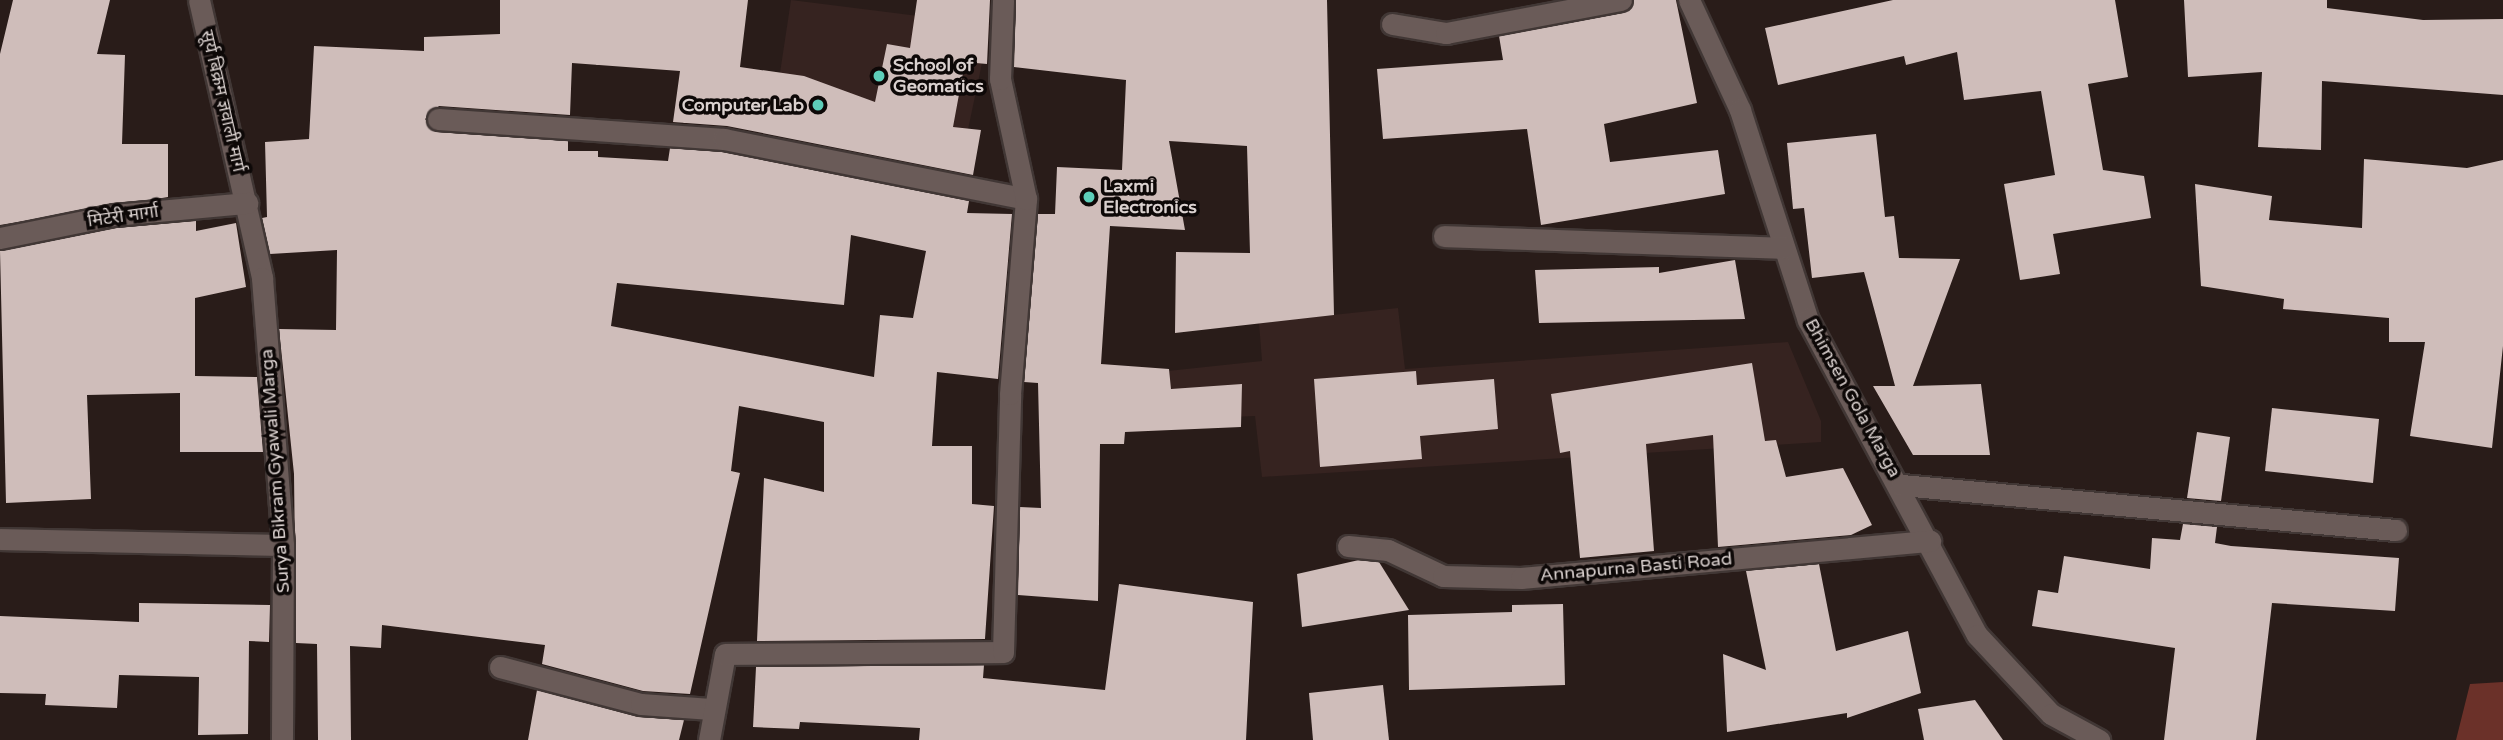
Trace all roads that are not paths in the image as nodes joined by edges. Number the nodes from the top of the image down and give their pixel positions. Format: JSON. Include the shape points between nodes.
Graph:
{"nodes":[{"id":1,"x":199,"y":0,"type":"edge"},
{"id":2,"x":1003,"y":0,"type":"edge"},
{"id":3,"x":1621,"y":0,"type":"edge"},
{"id":4,"x":1689,"y":0,"type":"edge"},
{"id":5,"x":1392,"y":24,"type":"dead end"},
{"id":6,"x":438,"y":119,"type":"dead end"},
{"id":7,"x":1026,"y":199,"type":"junction"},
{"id":8,"x":247,"y":203,"type":"junction"},
{"id":9,"x":1444,"y":236,"type":"dead end"},
{"id":10,"x":0,"y":237,"type":"edge"},
{"id":11,"x":1784,"y":248,"type":"junction"},
{"id":12,"x":1901,"y":485,"type":"junction"},
{"id":13,"x":2396,"y":530,"type":"dead end"},
{"id":14,"x":0,"y":539,"type":"edge"},
{"id":15,"x":1930,"y":541,"type":"junction"},
{"id":16,"x":283,"y":545,"type":"junction"},
{"id":17,"x":1348,"y":547,"type":"dead end"},
{"id":18,"x":500,"y":667,"type":"dead end"},
{"id":19,"x":711,"y":709,"type":"junction"},
{"id":20,"x":282,"y":740,"type":"edge"},
{"id":21,"x":709,"y":740,"type":"edge"},
{"id":22,"x":2099,"y":740,"type":"edge"}],
"edges":[{"from":1,"to":8,"type":"street","name":"सूर्य बिक्रम ज्ञवाली मार्ग"},
{"from":2,"to":7,"type":"street","via":[[1000,79]]},
{"from":3,"to":5,"type":"street","via":[[1446,33]]},
{"from":4,"to":11,"type":"street","name":"Bhimsen Gola Marga","via":[[1740,110]]},
{"from":6,"to":7,"type":"street","via":[[724,139]]},
{"from":7,"to":19,"type":"street","via":[[1010,394],[1003,652],[725,654]]},
{"from":8,"to":10,"type":"street","name":"मिटेरी मार्गा","via":[[114,215]]},
{"from":8,"to":16,"type":"street","name":"Surya Bikram Gyawali Marga","via":[[262,278]]},
{"from":9,"to":11,"type":"street"},
{"from":11,"to":12,"type":"street","name":"Bhimsen Gola Marga","via":[[1808,320]]},
{"from":12,"to":13,"type":"street"},
{"from":12,"to":15,"type":"street","name":"Bhimsen Gola Marga"},
{"from":14,"to":16,"type":"street"},
{"from":15,"to":17,"type":"street","name":"Annapurna Basti Road","via":[[1521,578],[1443,576],[1388,550]]},
{"from":15,"to":22,"type":"street","name":"Bhimsen Gola Marga","via":[[1977,635],[2002,665],[2051,714]]},
{"from":16,"to":20,"type":"street","name":"Surya Bikram Gyawali Marga"},
{"from":18,"to":19,"type":"street","via":[[641,704]]},
{"from":19,"to":21,"type":"street"}]}
